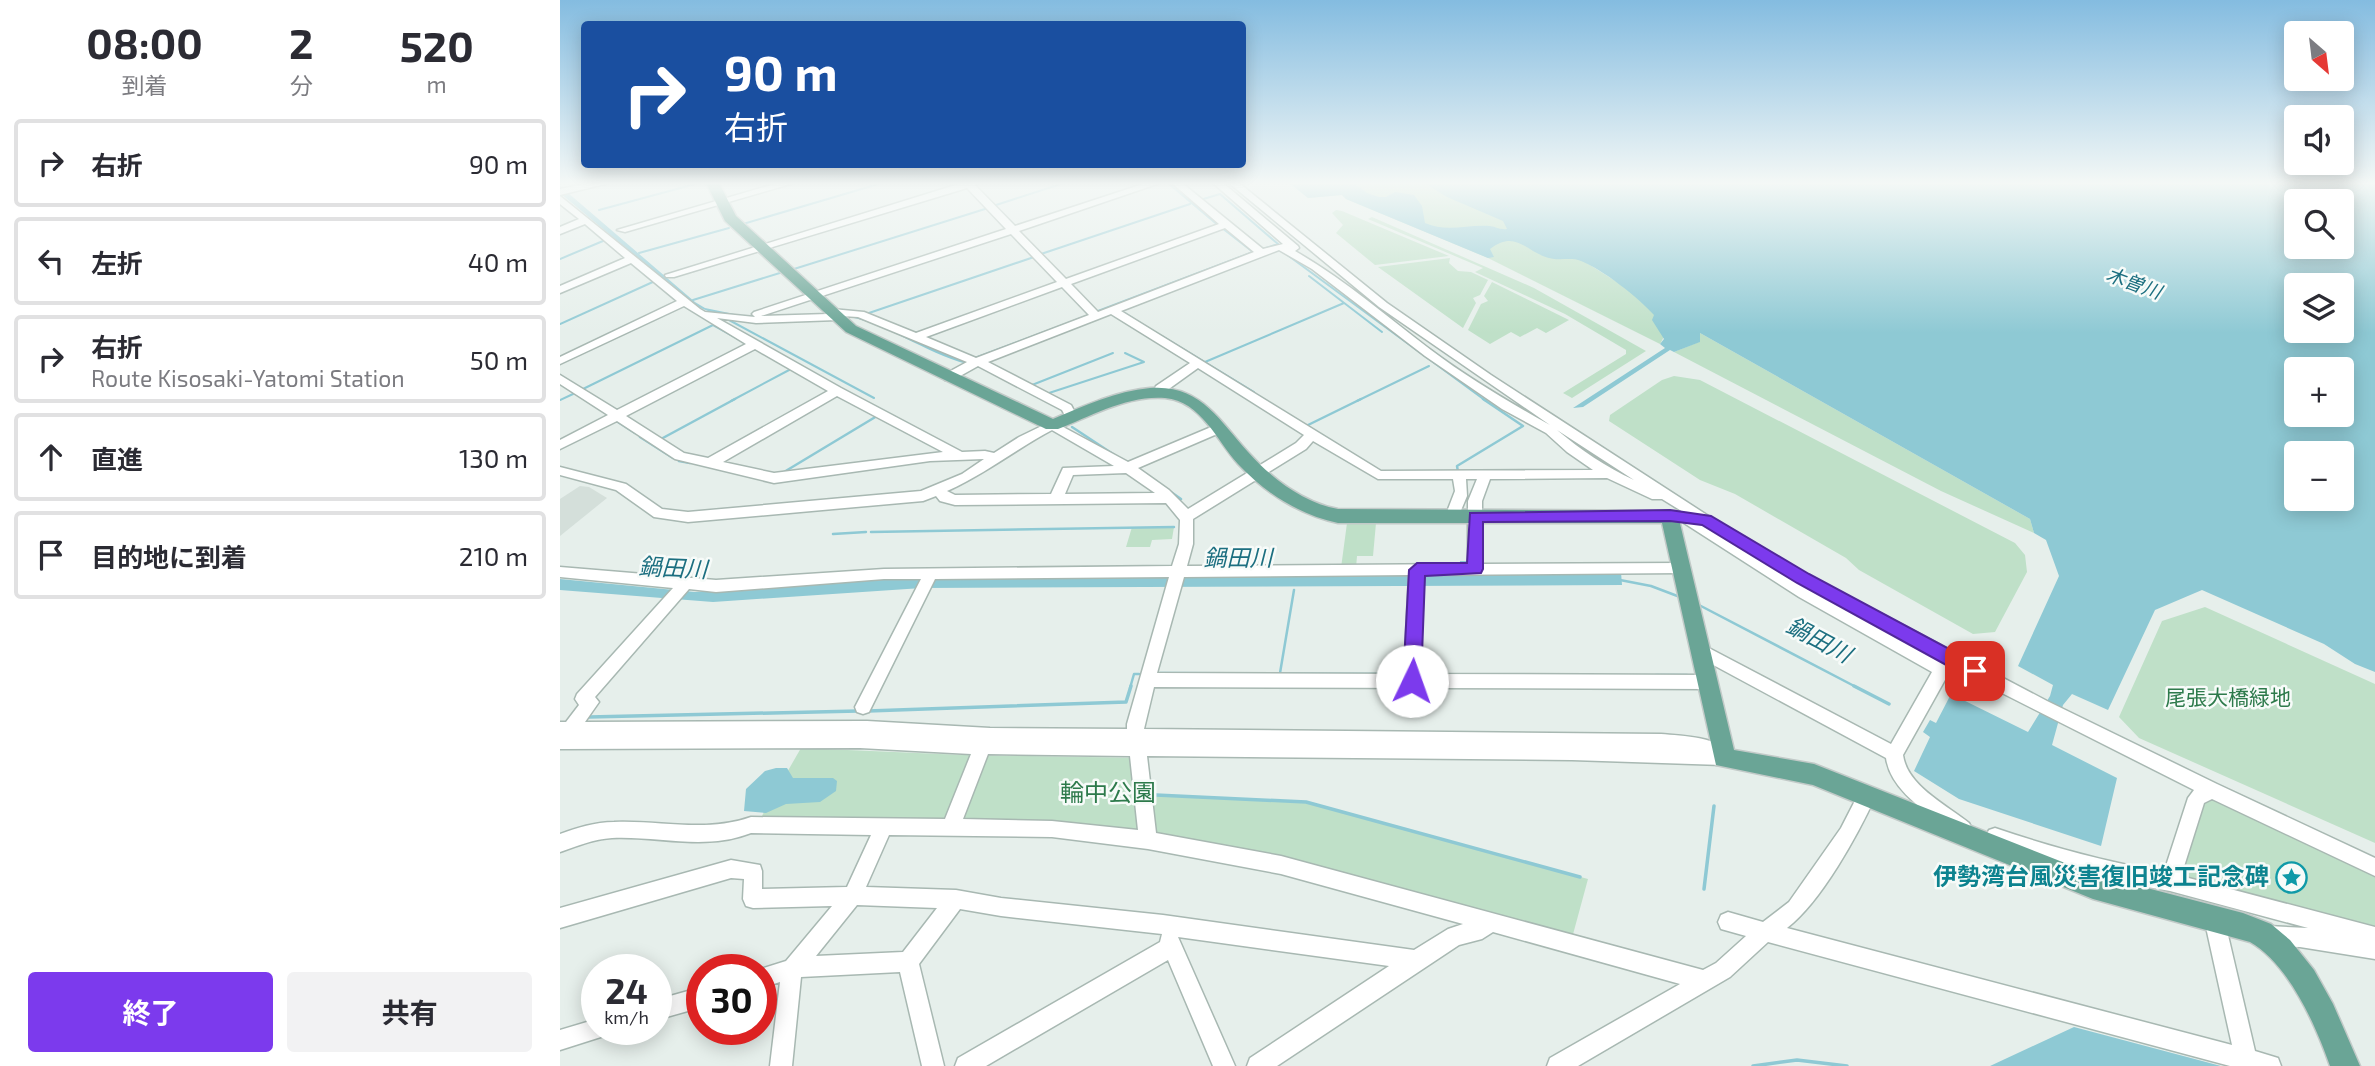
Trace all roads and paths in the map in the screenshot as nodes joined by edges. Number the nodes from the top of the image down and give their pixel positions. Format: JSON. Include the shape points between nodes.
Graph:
{"nodes":[{"id":1,"x":601,"y":233,"type":"edge"},
{"id":2,"x":746,"y":233,"type":"edge"},
{"id":3,"x":809,"y":233,"type":"edge"},
{"id":4,"x":1007,"y":233,"type":"edge"},
{"id":5,"x":1014,"y":233,"type":"edge"},
{"id":6,"x":1204,"y":233,"type":"edge"},
{"id":7,"x":1235,"y":233,"type":"edge"},
{"id":8,"x":1276,"y":233,"type":"edge"},
{"id":9,"x":1294,"y":233,"type":"edge"},
{"id":10,"x":762,"y":247,"type":"junction"},
{"id":11,"x":1261,"y":253,"type":"junction"},
{"id":12,"x":632,"y":259,"type":"junction"},
{"id":13,"x":1316,"y":267,"type":"junction"},
{"id":14,"x":670,"y":275,"type":"dead end"},
{"id":15,"x":1065,"y":283,"type":"junction"},
{"id":16,"x":560,"y":290,"type":"edge"},
{"id":17,"x":815,"y":296,"type":"junction"},
{"id":18,"x":684,"y":302,"type":"junction"},
{"id":19,"x":1112,"y":310,"type":"junction"},
{"id":20,"x":696,"y":311,"type":"junction"},
{"id":21,"x":758,"y":314,"type":"dead end"},
{"id":22,"x":834,"y":315,"type":"junction"},
{"id":23,"x":1096,"y":316,"type":"junction"},
{"id":24,"x":915,"y":337,"type":"junction"},
{"id":25,"x":754,"y":345,"type":"junction"},
{"id":26,"x":560,"y":361,"type":"edge"},
{"id":27,"x":1199,"y":363,"type":"junction"},
{"id":28,"x":973,"y":364,"type":"junction"},
{"id":29,"x":948,"y":377,"type":"junction"},
{"id":30,"x":560,"y":379,"type":"edge"},
{"id":31,"x":837,"y":391,"type":"junction"},
{"id":32,"x":1159,"y":393,"type":"junction"},
{"id":33,"x":616,"y":416,"type":"junction"},
{"id":34,"x":1072,"y":418,"type":"junction"},
{"id":35,"x":1052,"y":425,"type":"junction"},
{"id":36,"x":1220,"y":428,"type":"junction"},
{"id":37,"x":1312,"y":434,"type":"junction"},
{"id":38,"x":560,"y":445,"type":"edge"},
{"id":39,"x":958,"y":455,"type":"junction"},
{"id":40,"x":996,"y":458,"type":"junction"},
{"id":41,"x":709,"y":463,"type":"junction"},
{"id":42,"x":1127,"y":467,"type":"junction"},
{"id":43,"x":560,"y":471,"type":"edge"},
{"id":44,"x":1258,"y":472,"type":"junction"},
{"id":45,"x":1609,"y":474,"type":"junction"},
{"id":46,"x":1472,"y":475,"type":"junction"},
{"id":47,"x":940,"y":491,"type":"junction"},
{"id":48,"x":1168,"y":498,"type":"junction"},
{"id":49,"x":1056,"y":499,"type":"junction"},
{"id":50,"x":1186,"y":517,"type":"junction"},
{"id":51,"x":1465,"y":517,"type":"junction"},
{"id":52,"x":1679,"y":517,"type":"junction"},
{"id":53,"x":1706,"y":520,"type":"junction"},
{"id":54,"x":1473,"y":569,"type":"junction"},
{"id":55,"x":1179,"y":571,"type":"junction"},
{"id":56,"x":560,"y":572,"type":"edge"},
{"id":57,"x":1685,"y":575,"type":"junction"},
{"id":58,"x":1417,"y":577,"type":"junction"},
{"id":59,"x":927,"y":580,"type":"junction"},
{"id":60,"x":682,"y":586,"type":"junction"},
{"id":61,"x":1699,"y":650,"type":"junction"},
{"id":62,"x":1942,"y":670,"type":"junction"},
{"id":63,"x":1149,"y":680,"type":"junction"},
{"id":64,"x":1412,"y":681,"type":"junction"},
{"id":65,"x":1708,"y":682,"type":"junction"},
{"id":66,"x":2016,"y":693,"type":"junction"},
{"id":67,"x":863,"y":707,"type":"dead end"},
{"id":68,"x":563,"y":733,"type":"edge"},
{"id":69,"x":1136,"y":743,"type":"junction"},
{"id":70,"x":982,"y":747,"type":"junction"},
{"id":71,"x":1894,"y":754,"type":"junction"},
{"id":72,"x":1724,"y":758,"type":"junction"},
{"id":73,"x":2211,"y":790,"type":"junction"},
{"id":74,"x":1867,"y":795,"type":"junction"},
{"id":75,"x":951,"y":827,"type":"junction"},
{"id":76,"x":883,"y":828,"type":"junction"},
{"id":77,"x":1969,"y":835,"type":"junction"},
{"id":78,"x":1148,"y":840,"type":"junction"},
{"id":79,"x":560,"y":843,"type":"edge"},
{"id":80,"x":2375,"y":866,"type":"edge"},
{"id":81,"x":2170,"y":882,"type":"junction"},
{"id":82,"x":853,"y":896,"type":"junction"},
{"id":83,"x":956,"y":899,"type":"junction"},
{"id":84,"x":560,"y":918,"type":"edge"},
{"id":85,"x":2214,"y":918,"type":"junction"},
{"id":86,"x":1490,"y":922,"type":"junction"},
{"id":87,"x":1728,"y":922,"type":"dead end"},
{"id":88,"x":1163,"y":926,"type":"junction"},
{"id":89,"x":1765,"y":932,"type":"junction"},
{"id":90,"x":2266,"y":936,"type":"junction"},
{"id":91,"x":2375,"y":937,"type":"edge"},
{"id":92,"x":1172,"y":946,"type":"junction"},
{"id":93,"x":2375,"y":949,"type":"edge"},
{"id":94,"x":1416,"y":960,"type":"junction"},
{"id":95,"x":908,"y":962,"type":"junction"},
{"id":96,"x":793,"y":968,"type":"junction"},
{"id":97,"x":777,"y":973,"type":"edge"},
{"id":98,"x":1702,"y":980,"type":"junction"},
{"id":99,"x":581,"y":1033,"type":"edge"},
{"id":100,"x":560,"y":1040,"type":"edge"},
{"id":101,"x":2246,"y":1059,"type":"junction"},
{"id":102,"x":1219,"y":1064,"type":"edge"},
{"id":103,"x":781,"y":1066,"type":"edge"},
{"id":104,"x":933,"y":1066,"type":"edge"},
{"id":105,"x":967,"y":1066,"type":"edge"},
{"id":106,"x":1258,"y":1066,"type":"edge"},
{"id":107,"x":1558,"y":1066,"type":"edge"},
{"id":108,"x":2270,"y":1066,"type":"edge"},
{"id":109,"x":2345,"y":1066,"type":"edge"}],
"edges":[{"from":1,"to":12,"type":"street"},
{"from":2,"to":10,"type":"main road"},
{"from":3,"to":10,"type":"street"},
{"from":4,"to":17,"type":"street"},
{"from":5,"to":15,"type":"street"},
{"from":6,"to":15,"type":"street"},
{"from":7,"to":11,"type":"street"},
{"from":8,"to":13,"type":"street"},
{"from":9,"to":53,"type":"street","via":[[1393,313],[1486,378]]},
{"from":10,"to":14,"type":"street"},
{"from":10,"to":17,"type":"main road"},
{"from":11,"to":13,"type":"street","via":[[1280,246]]},
{"from":11,"to":19,"type":"street"},
{"from":12,"to":16,"type":"street"},
{"from":12,"to":18,"type":"street"},
{"from":13,"to":45,"type":"street","via":[[1429,354],[1550,430]]},
{"from":15,"to":23,"type":"street"},
{"from":15,"to":24,"type":"street"},
{"from":17,"to":21,"type":"street"},
{"from":17,"to":22,"type":"main road"},
{"from":18,"to":20,"type":"street"},
{"from":18,"to":26,"type":"street"},
{"from":19,"to":23,"type":"street"},
{"from":19,"to":27,"type":"street"},
{"from":20,"to":22,"type":"street","via":[[745,319]]},
{"from":20,"to":25,"type":"street"},
{"from":22,"to":24,"type":"street","via":[[860,314]]},
{"from":22,"to":29,"type":"main road","via":[[857,332]]},
{"from":23,"to":28,"type":"street"},
{"from":24,"to":28,"type":"street"},
{"from":25,"to":31,"type":"street"},
{"from":25,"to":33,"type":"street"},
{"from":27,"to":32,"type":"street"},
{"from":27,"to":37,"type":"street"},
{"from":28,"to":29,"type":"street"},
{"from":28,"to":34,"type":"street","via":[[1068,408]]},
{"from":29,"to":35,"type":"main road"},
{"from":30,"to":33,"type":"street"},
{"from":31,"to":39,"type":"street"},
{"from":31,"to":41,"type":"street"},
{"from":32,"to":34,"type":"main road","via":[[1128,398]]},
{"from":32,"to":36,"type":"main road","via":[[1198,402]]},
{"from":33,"to":38,"type":"street"},
{"from":33,"to":41,"type":"street","via":[[680,456]]},
{"from":34,"to":35,"type":"main road"},
{"from":35,"to":40,"type":"street"},
{"from":35,"to":42,"type":"street"},
{"from":36,"to":42,"type":"street"},
{"from":36,"to":44,"type":"main road"},
{"from":37,"to":44,"type":"street"},
{"from":37,"to":46,"type":"street","via":[[1378,475]]},
{"from":39,"to":40,"type":"street"},
{"from":39,"to":41,"type":"street","via":[[774,478]]},
{"from":40,"to":47,"type":"street"},
{"from":42,"to":48,"type":"street"},
{"from":42,"to":49,"type":"street","via":[[1068,471]]},
{"from":43,"to":47,"type":"street","via":[[621,487],[671,517],[900,500]]},
{"from":44,"to":50,"type":"street"},
{"from":44,"to":51,"type":"main road","via":[[1326,514]]},
{"from":45,"to":46,"type":"street"},
{"from":45,"to":53,"type":"street"},
{"from":46,"to":51,"type":"street","via":[[1477,493]]},
{"from":46,"to":51,"type":"street","via":[[1463,484]]},
{"from":47,"to":49,"type":"street","via":[[955,500]]},
{"from":48,"to":49,"type":"street"},
{"from":48,"to":50,"type":"street"},
{"from":50,"to":55,"type":"street","via":[[1188,534]]},
{"from":51,"to":52,"type":"main road"},
{"from":51,"to":54,"type":"street"},
{"from":52,"to":53,"type":"street"},
{"from":52,"to":57,"type":"main road"},
{"from":52,"to":62,"type":"street"},
{"from":53,"to":66,"type":"street","via":[[1803,579]]},
{"from":54,"to":57,"type":"street"},
{"from":54,"to":58,"type":"street"},
{"from":55,"to":58,"type":"street"},
{"from":55,"to":59,"type":"street"},
{"from":55,"to":63,"type":"street"},
{"from":56,"to":60,"type":"street"},
{"from":57,"to":61,"type":"main road"},
{"from":58,"to":64,"type":"street"},
{"from":59,"to":60,"type":"street","via":[[884,574]]},
{"from":59,"to":67,"type":"street"},
{"from":60,"to":68,"type":"street","via":[[583,699],[591,702]]},
{"from":61,"to":65,"type":"main road"},
{"from":61,"to":71,"type":"street"},
{"from":62,"to":66,"type":"street","via":[[2002,693]]},
{"from":62,"to":71,"type":"street"},
{"from":63,"to":64,"type":"street"},
{"from":63,"to":69,"type":"street","via":[[1135,724]]},
{"from":64,"to":65,"type":"street"},
{"from":65,"to":72,"type":"main road"},
{"from":66,"to":73,"type":"street"},
{"from":68,"to":69,"type":"street","via":[[867,728]]},
{"from":68,"to":70,"type":"street"},
{"from":69,"to":70,"type":"street"},
{"from":69,"to":72,"type":"street"},
{"from":69,"to":78,"type":"street"},
{"from":70,"to":75,"type":"street"},
{"from":71,"to":77,"type":"street","via":[[1897,771],[1909,785]]},
{"from":72,"to":74,"type":"main road","via":[[1814,775]]},
{"from":73,"to":80,"type":"street"},
{"from":73,"to":81,"type":"street","via":[[2197,798]]},
{"from":74,"to":77,"type":"main road"},
{"from":74,"to":89,"type":"street","via":[[1847,834],[1796,909]]},
{"from":75,"to":76,"type":"street"},
{"from":75,"to":78,"type":"street","via":[[1052,830]]},
{"from":76,"to":79,"type":"street","via":[[751,825],[726,835],[610,830]]},
{"from":76,"to":82,"type":"street"},
{"from":77,"to":81,"type":"street","via":[[1991,834],[2108,871]]},
{"from":77,"to":85,"type":"main road","via":[[2093,886]]},
{"from":78,"to":86,"type":"street","via":[[1281,865]]},
{"from":81,"to":91,"type":"street"},
{"from":82,"to":83,"type":"street"},
{"from":82,"to":84,"type":"street","via":[[753,900],[753,871],[731,869]]},
{"from":82,"to":96,"type":"street"},
{"from":83,"to":88,"type":"street"},
{"from":83,"to":95,"type":"street"},
{"from":85,"to":90,"type":"main road"},
{"from":85,"to":101,"type":"street"},
{"from":86,"to":94,"type":"street","via":[[1482,929],[1455,936]]},
{"from":86,"to":98,"type":"street"},
{"from":87,"to":89,"type":"street"},
{"from":88,"to":92,"type":"street"},
{"from":88,"to":94,"type":"street"},
{"from":89,"to":98,"type":"street","via":[[1723,970]]},
{"from":89,"to":101,"type":"street"},
{"from":90,"to":93,"type":"street"},
{"from":90,"to":109,"type":"main road","via":[[2311,992]]},
{"from":92,"to":102,"type":"street"},
{"from":92,"to":105,"type":"street"},
{"from":94,"to":106,"type":"street"},
{"from":95,"to":96,"type":"street"},
{"from":95,"to":104,"type":"street"},
{"from":96,"to":97,"type":"street"},
{"from":96,"to":103,"type":"street"},
{"from":98,"to":107,"type":"street"},
{"from":99,"to":100,"type":"street"},
{"from":101,"to":108,"type":"street"}]}
